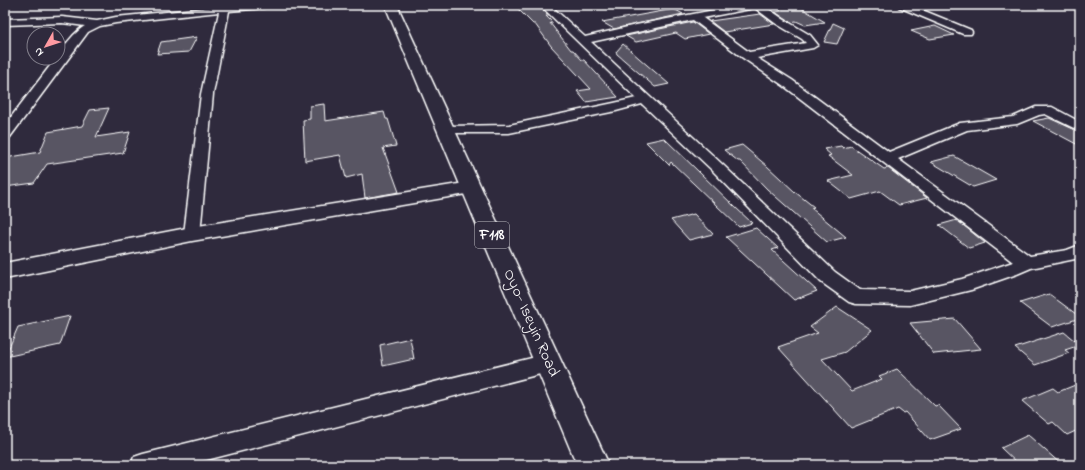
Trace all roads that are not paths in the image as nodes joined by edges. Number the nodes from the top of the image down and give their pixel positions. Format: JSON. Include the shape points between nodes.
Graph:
{"nodes":[{"id":1,"x":264,"y":5,"type":"edge"},
{"id":2,"x":391,"y":5,"type":"edge"},
{"id":3,"x":545,"y":5,"type":"edge"},
{"id":4,"x":756,"y":5,"type":"edge"},
{"id":5,"x":902,"y":5,"type":"edge"},
{"id":6,"x":224,"y":10,"type":"junction"},
{"id":7,"x":696,"y":17,"type":"junction"},
{"id":8,"x":5,"y":22,"type":"edge"},
{"id":9,"x":97,"y":24,"type":"junction"},
{"id":10,"x":967,"y":32,"type":"dead end"},
{"id":11,"x":582,"y":41,"type":"junction"},
{"id":12,"x":746,"y":56,"type":"junction"},
{"id":13,"x":645,"y":99,"type":"junction"},
{"id":14,"x":1080,"y":127,"type":"edge"},
{"id":15,"x":447,"y":130,"type":"junction"},
{"id":16,"x":5,"y":134,"type":"edge"},
{"id":17,"x":887,"y":158,"type":"junction"},
{"id":18,"x":471,"y":188,"type":"junction"},
{"id":19,"x":192,"y":234,"type":"junction"},
{"id":20,"x":1080,"y":251,"type":"edge"},
{"id":21,"x":1027,"y":263,"type":"junction"},
{"id":22,"x":5,"y":271,"type":"edge"},
{"id":23,"x":548,"y":363,"type":"junction"},
{"id":24,"x":143,"y":465,"type":"edge"},
{"id":25,"x":593,"y":465,"type":"edge"}],
"edges":[{"from":1,"to":6,"type":"street"},
{"from":2,"to":15,"type":"main road","name":"Oyo- Iseyin Road","number":"F118"},
{"from":3,"to":11,"type":"street"},
{"from":4,"to":7,"type":"street"},
{"from":4,"to":12,"type":"street","via":[[806,37],[813,45]]},
{"from":5,"to":10,"type":"street"},
{"from":6,"to":9,"type":"street"},
{"from":6,"to":19,"type":"street","via":[[207,94]]},
{"from":7,"to":11,"type":"street"},
{"from":7,"to":12,"type":"street"},
{"from":8,"to":9,"type":"street","via":[[62,20]]},
{"from":9,"to":16,"type":"street","via":[[84,30],[67,50]]},
{"from":11,"to":13,"type":"street"},
{"from":12,"to":17,"type":"street","via":[[788,83]]},
{"from":13,"to":15,"type":"street","via":[[616,108],[509,129]]},
{"from":13,"to":21,"type":"street","via":[[828,277],[856,297],[910,298],[964,285]]},
{"from":14,"to":17,"type":"street","via":[[1047,110],[1042,110],[1017,120],[965,126]]},
{"from":15,"to":18,"type":"main road","name":"Oyo- Iseyin Road","number":"F118"},
{"from":17,"to":21,"type":"street"},
{"from":18,"to":19,"type":"main road"},
{"from":18,"to":23,"type":"main road","name":"Oyo- Iseyin Road","number":"F118"},
{"from":19,"to":22,"type":"main road"},
{"from":20,"to":21,"type":"street"},
{"from":23,"to":24,"type":"street"},
{"from":23,"to":25,"type":"main road","name":"Oyo- Iseyin Road","number":"F118"}]}
